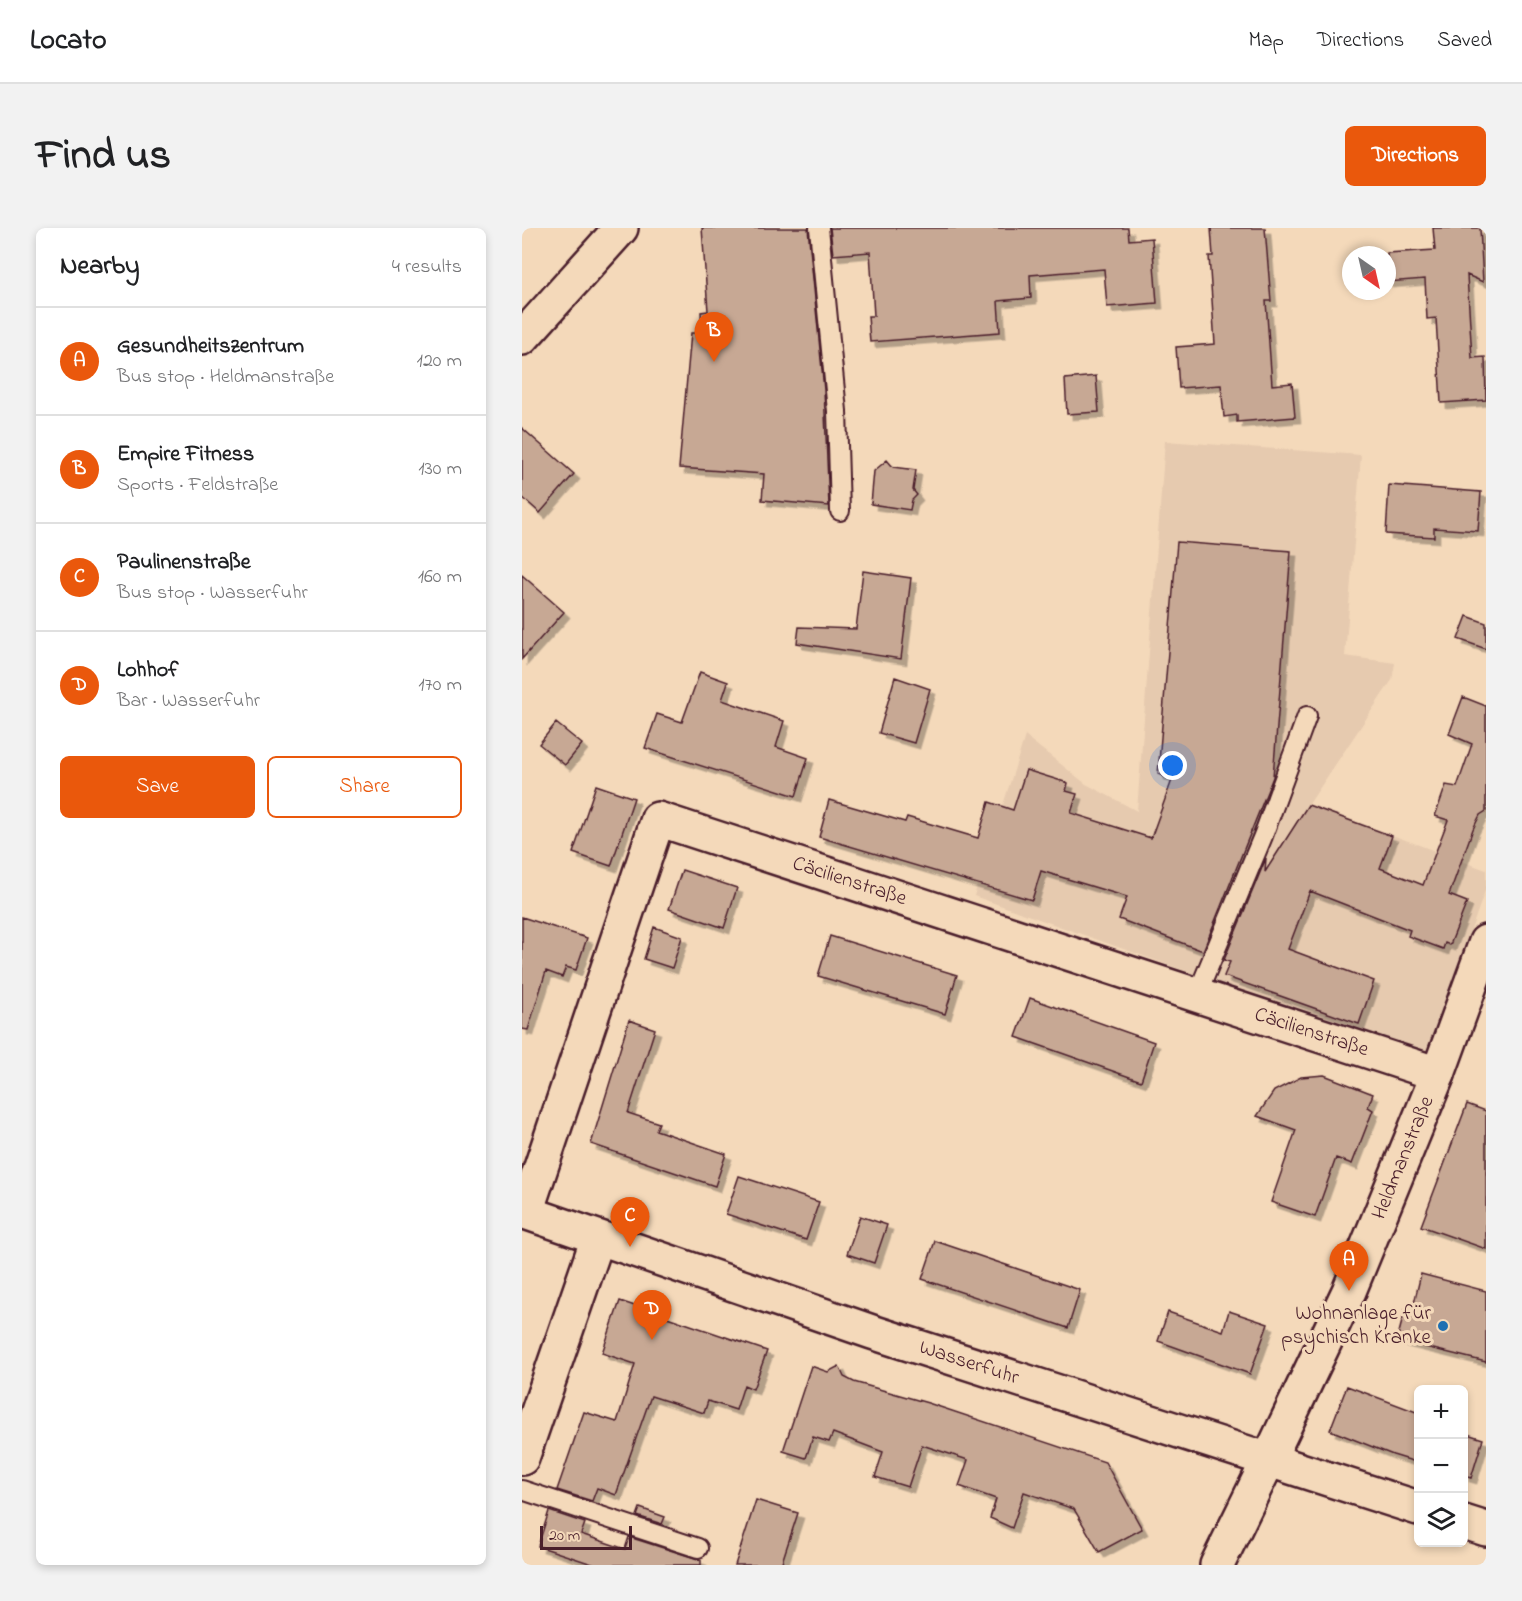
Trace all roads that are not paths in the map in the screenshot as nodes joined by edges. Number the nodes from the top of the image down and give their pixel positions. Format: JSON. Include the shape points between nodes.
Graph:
{"nodes":[{"id":1,"x":621,"y":228,"type":"edge"},
{"id":2,"x":819,"y":228,"type":"edge"},
{"id":3,"x":522,"y":338,"type":"edge"},
{"id":4,"x":840,"y":511,"type":"dead end"},
{"id":5,"x":1307,"y":716,"type":"dead end"},
{"id":6,"x":1486,"y":942,"type":"edge"},
{"id":7,"x":1197,"y":995,"type":"junction"},
{"id":8,"x":1438,"y":1074,"type":"junction"},
{"id":9,"x":524,"y":1212,"type":"edge"},
{"id":10,"x":598,"y":1238,"type":"junction"},
{"id":11,"x":522,"y":1458,"type":"edge"},
{"id":12,"x":1268,"y":1461,"type":"junction"},
{"id":13,"x":522,"y":1490,"type":"edge"},
{"id":14,"x":1414,"y":1506,"type":"edge"},
{"id":15,"x":1468,"y":1523,"type":"edge"},
{"id":16,"x":1486,"y":1529,"type":"edge"},
{"id":17,"x":698,"y":1548,"type":"dead end"},
{"id":18,"x":1217,"y":1565,"type":"edge"}],
"edges":[{"from":1,"to":3,"type":"street"},
{"from":2,"to":4,"type":"lane","via":[[837,411]]},
{"from":5,"to":7,"type":"lane","via":[[1263,836]]},
{"from":6,"to":8,"type":"street","name":"Heldmanstraße"},
{"from":7,"to":8,"type":"street","name":"Cäcilienstraße"},
{"from":7,"to":9,"type":"street","name":"Cäcilienstraße","via":[[658,819]]},
{"from":8,"to":12,"type":"street","name":"Heldmanstraße","via":[[1349,1291]]},
{"from":9,"to":10,"type":"street","name":"Wasserfuhr"},
{"from":10,"to":11,"type":"street"},
{"from":10,"to":12,"type":"street","name":"Wasserfuhr"},
{"from":12,"to":14,"type":"street","name":"Wasserfuhr"},
{"from":12,"to":18,"type":"street","name":"Heldmanstraße"},
{"from":13,"to":17,"type":"lane"},
{"from":15,"to":16,"type":"street"}]}
